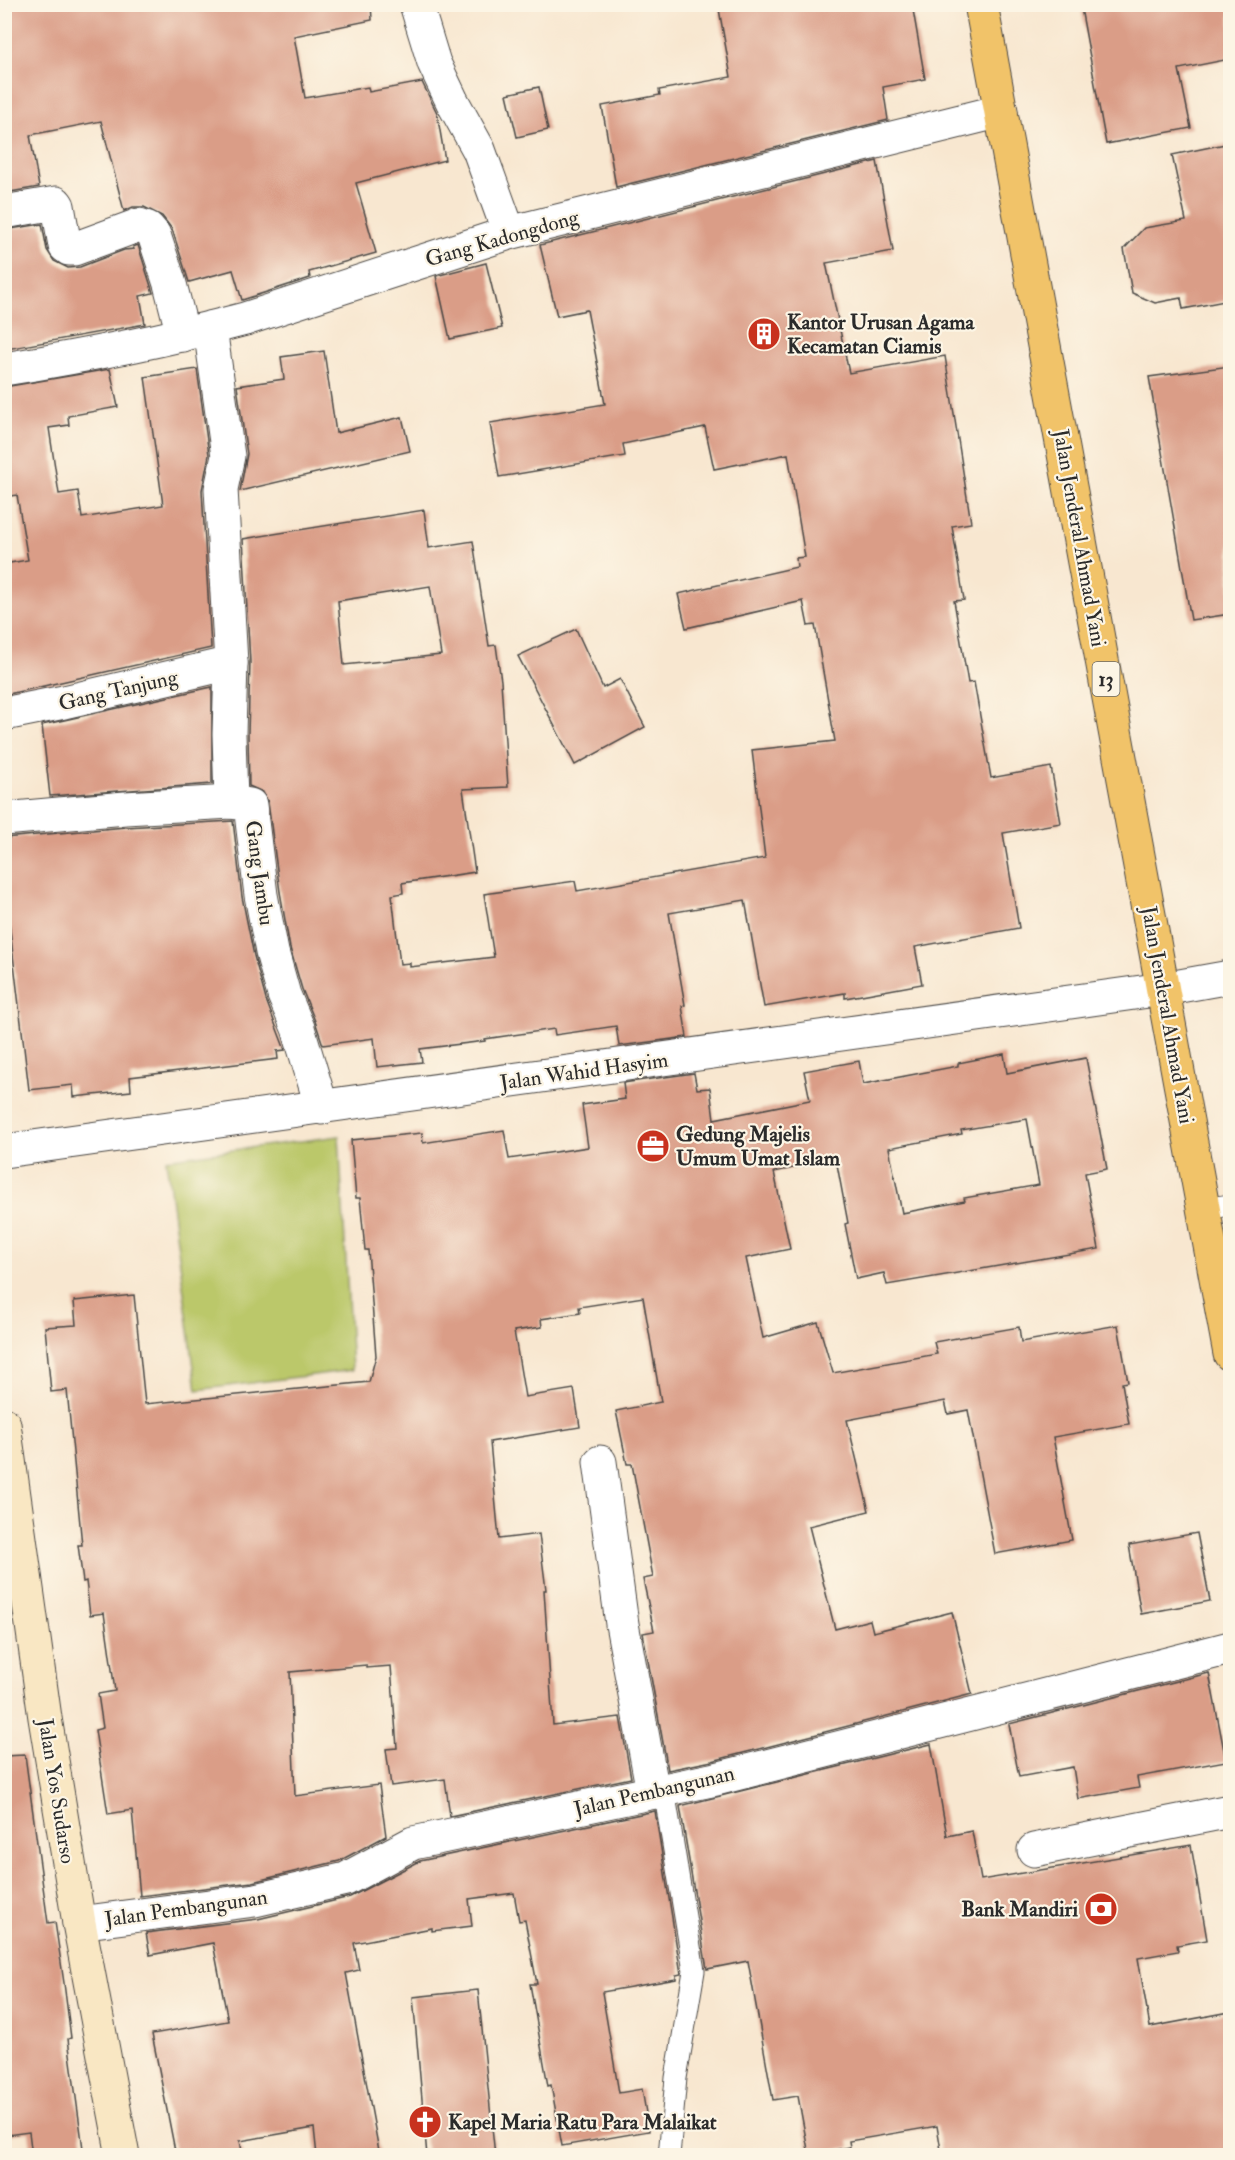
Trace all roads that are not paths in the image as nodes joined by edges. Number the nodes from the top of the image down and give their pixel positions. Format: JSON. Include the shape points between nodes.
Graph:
{"nodes":[{"id":1,"x":416,"y":4,"type":"edge"},
{"id":2,"x":981,"y":4,"type":"edge"},
{"id":3,"x":1001,"y":111,"type":"junction"},
{"id":4,"x":4,"y":212,"type":"edge"},
{"id":5,"x":508,"y":233,"type":"junction"},
{"id":6,"x":196,"y":332,"type":"junction"},
{"id":7,"x":4,"y":369,"type":"edge"},
{"id":8,"x":231,"y":663,"type":"junction"},
{"id":9,"x":4,"y":714,"type":"edge"},
{"id":10,"x":231,"y":802,"type":"junction"},
{"id":11,"x":4,"y":819,"type":"edge"},
{"id":12,"x":1230,"y":977,"type":"edge"},
{"id":13,"x":1163,"y":989,"type":"junction"},
{"id":14,"x":321,"y":1108,"type":"junction"},
{"id":15,"x":4,"y":1151,"type":"edge"},
{"id":16,"x":1217,"y":1207,"type":"edge"},
{"id":17,"x":1230,"y":1354,"type":"edge"},
{"id":18,"x":4,"y":1424,"type":"edge"},
{"id":19,"x":600,"y":1462,"type":"dead end"},
{"id":20,"x":1230,"y":1648,"type":"edge"},
{"id":21,"x":658,"y":1791,"type":"junction"},
{"id":22,"x":1230,"y":1811,"type":"edge"},
{"id":23,"x":1034,"y":1850,"type":"dead end"},
{"id":24,"x":79,"y":1923,"type":"junction"},
{"id":25,"x":123,"y":2156,"type":"edge"},
{"id":26,"x":669,"y":2156,"type":"edge"}],
"edges":[{"from":1,"to":5,"type":"street","via":[[434,63],[479,150]]},
{"from":2,"to":3,"type":"highway","name":"Jalan Jenderal Ahmad Yani","number":"13"},
{"from":3,"to":5,"type":"street","name":"Gang Kadongdong"},
{"from":3,"to":13,"type":"highway","name":"Jalan Jenderal Ahmad Yani","number":"13"},
{"from":4,"to":6,"type":"street","via":[[56,203],[65,246],[69,249],[139,225],[148,228]]},
{"from":5,"to":6,"type":"street","name":"Gang Kadongdong"},
{"from":6,"to":7,"type":"street","name":"Gang Kadongdong"},
{"from":6,"to":8,"type":"street","via":[[228,456],[221,489]]},
{"from":8,"to":9,"type":"street","name":"Gang Tanjung"},
{"from":8,"to":10,"type":"street"},
{"from":10,"to":11,"type":"street","name":"Gang Jambu"},
{"from":10,"to":14,"type":"street","name":"Gang Jambu","via":[[246,803],[252,810],[261,895],[272,951]]},
{"from":12,"to":13,"type":"street","name":"Jalan Wahid Hasyim"},
{"from":13,"to":14,"type":"street","name":"Jalan Wahid Hasyim"},
{"from":13,"to":16,"type":"highway","name":"Jalan Jenderal Ahmad Yani","number":"13"},
{"from":14,"to":15,"type":"street","name":"Jalan Wahid Hasyim"},
{"from":16,"to":17,"type":"highway","name":"Jalan Jenderal Ahmad Yani","number":"13"},
{"from":18,"to":24,"type":"main road","name":"Jalan Yos Sudarso","via":[[45,1718]]},
{"from":19,"to":21,"type":"street","via":[[621,1624]]},
{"from":20,"to":21,"type":"street","name":"Jalan Pembangunan"},
{"from":21,"to":24,"type":"street","name":"Jalan Pembangunan","via":[[413,1843],[346,1879],[255,1900]]},
{"from":21,"to":26,"type":"lane","via":[[694,1971],[676,2078]]},
{"from":22,"to":23,"type":"street"},
{"from":24,"to":25,"type":"main road","name":"Jalan Yos Sudarso"}]}
